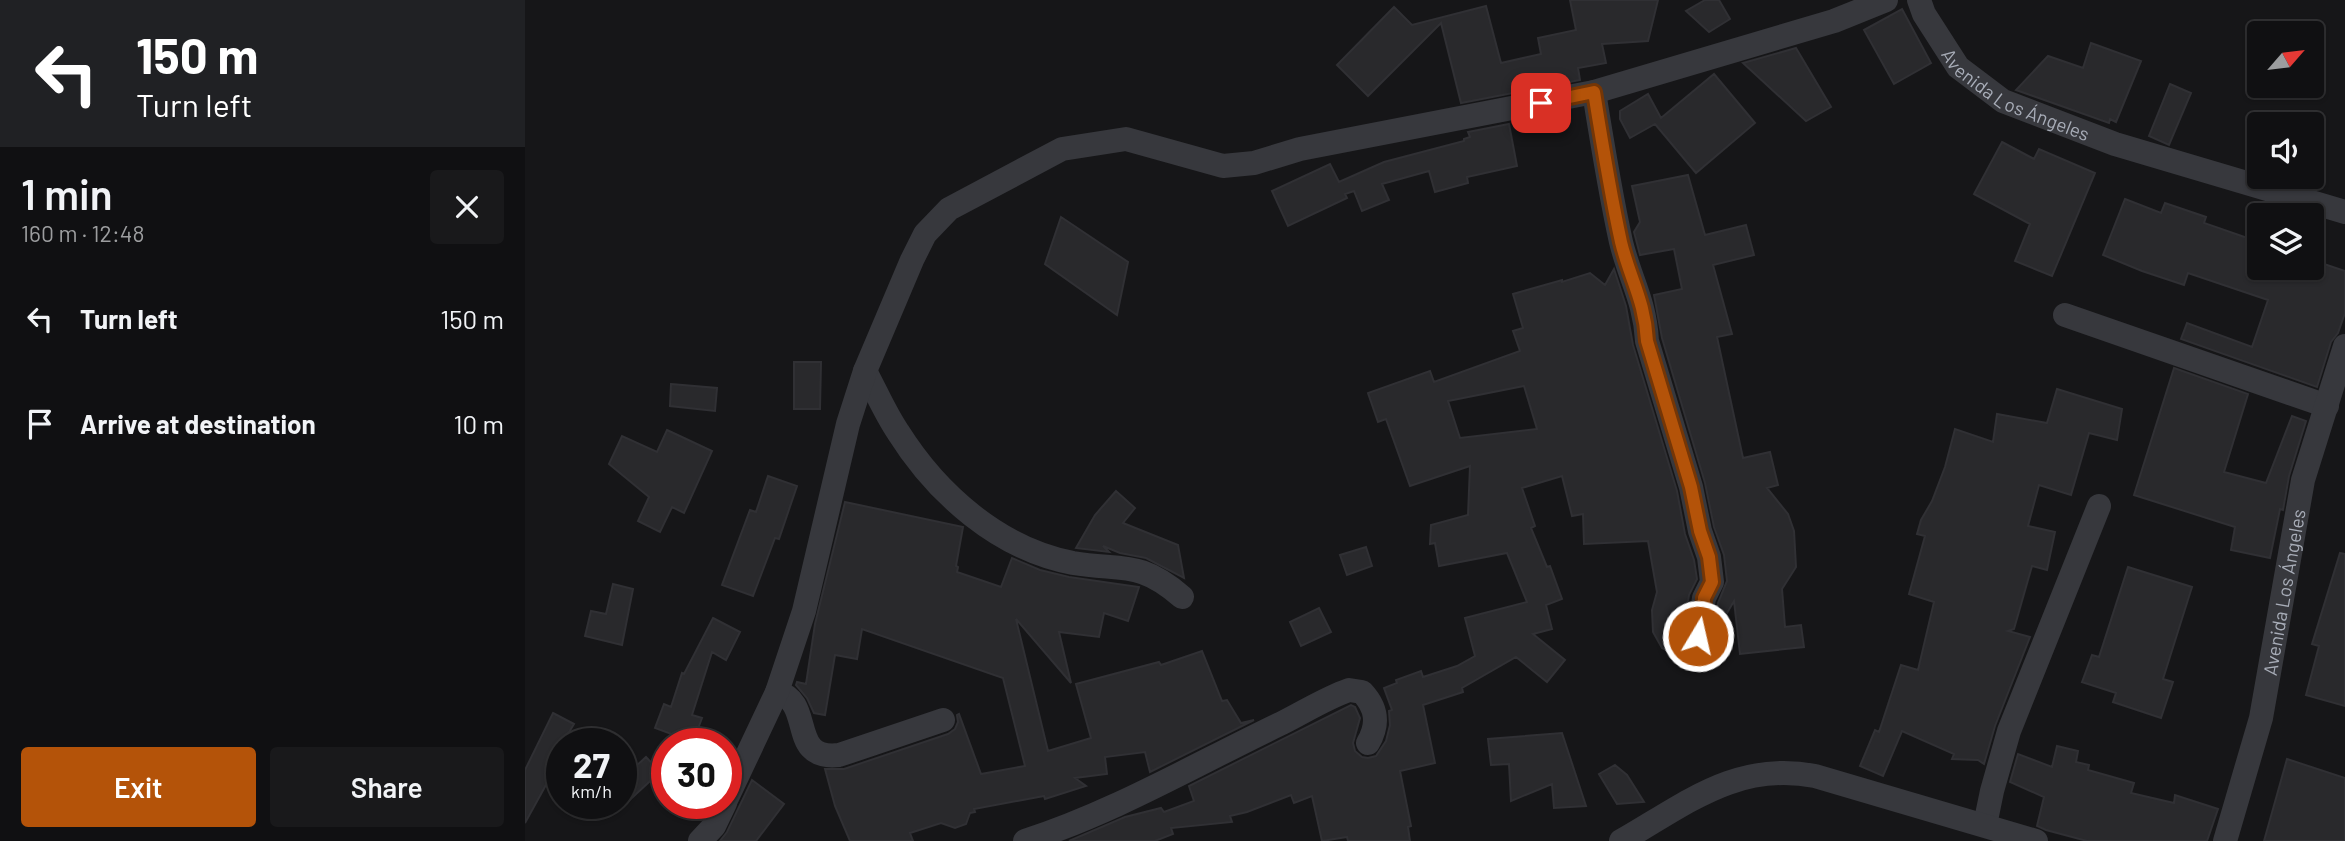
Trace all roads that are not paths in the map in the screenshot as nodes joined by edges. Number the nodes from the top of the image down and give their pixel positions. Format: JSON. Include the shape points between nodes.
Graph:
{"nodes":[{"id":1,"x":1886,"y":0,"type":"edge"},
{"id":2,"x":1919,"y":0,"type":"edge"},
{"id":3,"x":1594,"y":92,"type":"junction"},
{"id":4,"x":2345,"y":212,"type":"edge"},
{"id":5,"x":2065,"y":314,"type":"dead end"},
{"id":6,"x":2345,"y":346,"type":"edge"},
{"id":7,"x":865,"y":371,"type":"junction"},
{"id":8,"x":2326,"y":405,"type":"junction"},
{"id":9,"x":2099,"y":506,"type":"dead end"},
{"id":10,"x":1182,"y":597,"type":"dead end"},
{"id":11,"x":1698,"y":636,"type":"dead end"},
{"id":12,"x":777,"y":692,"type":"junction"},
{"id":13,"x":943,"y":720,"type":"dead end"},
{"id":14,"x":1368,"y":743,"type":"dead end"},
{"id":15,"x":742,"y":766,"type":"edge"},
{"id":16,"x":717,"y":819,"type":"edge"},
{"id":17,"x":1985,"y":825,"type":"junction"},
{"id":18,"x":700,"y":841,"type":"edge"},
{"id":19,"x":1024,"y":841,"type":"edge"},
{"id":20,"x":1621,"y":841,"type":"edge"},
{"id":21,"x":2036,"y":841,"type":"edge"},
{"id":22,"x":2225,"y":841,"type":"edge"}],
"edges":[{"from":1,"to":3,"type":"street","via":[[1834,21]]},
{"from":2,"to":4,"type":"street","name":"Avenida Los Ángeles","via":[[1958,67],[2003,101],[2115,144]]},
{"from":3,"to":7,"type":"street","via":[[1300,149],[1255,163],[1223,166],[1126,139],[1062,149],[949,209],[925,234]]},
{"from":3,"to":11,"type":"street","via":[[1622,246],[1646,317],[1647,341],[1709,557],[1712,582],[1704,598]]},
{"from":5,"to":8,"type":"street"},
{"from":6,"to":8,"type":"street","name":"Avenida Los Ángeles"},
{"from":7,"to":10,"type":"street","via":[[910,450],[980,521],[1024,548],[1075,563],[1138,570]]},
{"from":7,"to":12,"type":"street","via":[[804,611]]},
{"from":8,"to":22,"type":"street","name":"Avenida Los Ángeles","via":[[2303,480],[2261,718]]},
{"from":9,"to":17,"type":"street","via":[[2009,731]]},
{"from":12,"to":13,"type":"street","via":[[795,704],[806,741],[825,755],[839,755]]},
{"from":12,"to":15,"type":"street"},
{"from":14,"to":19,"type":"street","via":[[1376,724],[1372,705],[1361,692],[1349,690],[1128,801]]},
{"from":16,"to":18,"type":"street"},
{"from":17,"to":20,"type":"street","via":[[1815,776],[1781,772],[1750,775],[1720,785]]},
{"from":17,"to":21,"type":"street"}]}
